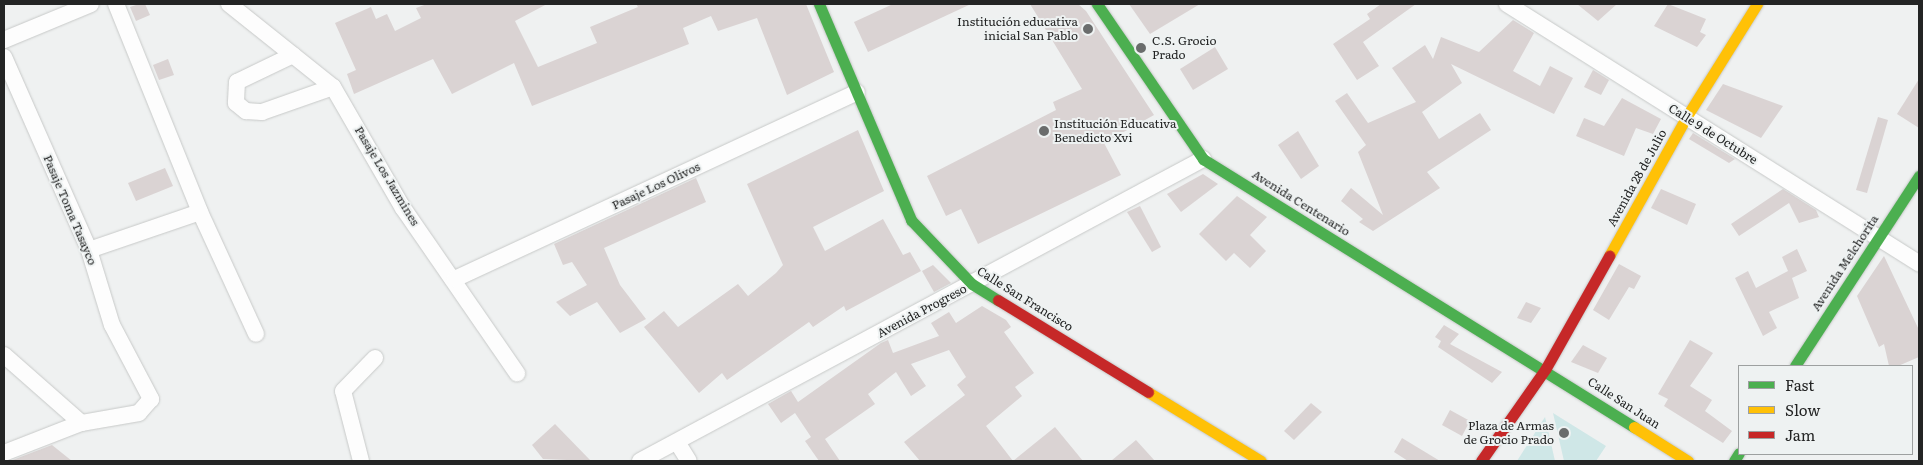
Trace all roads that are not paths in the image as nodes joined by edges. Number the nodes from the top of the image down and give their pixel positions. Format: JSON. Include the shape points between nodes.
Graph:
{"nodes":[{"id":1,"x":91,"y":4,"type":"edge"},
{"id":2,"x":116,"y":4,"type":"edge"},
{"id":3,"x":229,"y":4,"type":"edge"},
{"id":4,"x":819,"y":4,"type":"edge"},
{"id":5,"x":1097,"y":4,"type":"edge"},
{"id":6,"x":1507,"y":4,"type":"edge"},
{"id":7,"x":1757,"y":4,"type":"edge"},
{"id":8,"x":4,"y":40,"type":"edge"},
{"id":9,"x":294,"y":55,"type":"junction"},
{"id":10,"x":4,"y":57,"type":"edge"},
{"id":11,"x":333,"y":86,"type":"junction"},
{"id":12,"x":856,"y":92,"type":"junction"},
{"id":13,"x":1686,"y":116,"type":"junction"},
{"id":14,"x":1203,"y":159,"type":"junction"},
{"id":15,"x":1919,"y":176,"type":"edge"},
{"id":16,"x":200,"y":212,"type":"junction"},
{"id":17,"x":1876,"y":238,"type":"junction"},
{"id":18,"x":89,"y":250,"type":"junction"},
{"id":19,"x":1919,"y":263,"type":"edge"},
{"id":20,"x":455,"y":279,"type":"junction"},
{"id":21,"x":972,"y":284,"type":"junction"},
{"id":22,"x":256,"y":334,"type":"dead end"},
{"id":23,"x":4,"y":355,"type":"edge"},
{"id":24,"x":375,"y":358,"type":"dead end"},
{"id":25,"x":1795,"y":365,"type":"edge"},
{"id":26,"x":1546,"y":368,"type":"junction"},
{"id":27,"x":517,"y":373,"type":"dead end"},
{"id":28,"x":81,"y":423,"type":"junction"},
{"id":29,"x":677,"y":442,"type":"junction"},
{"id":30,"x":4,"y":453,"type":"edge"},
{"id":31,"x":361,"y":461,"type":"edge"},
{"id":32,"x":640,"y":461,"type":"edge"},
{"id":33,"x":689,"y":461,"type":"edge"},
{"id":34,"x":1261,"y":461,"type":"edge"},
{"id":35,"x":1481,"y":461,"type":"edge"},
{"id":36,"x":1688,"y":461,"type":"edge"}],
"edges":[{"from":1,"to":8,"type":"street"},
{"from":2,"to":16,"type":"street"},
{"from":3,"to":9,"type":"street","name":"Pasaje Los Jazmines"},
{"from":4,"to":12,"type":"main road","name":"Calle San Francisco"},
{"from":5,"to":14,"type":"main road","name":"Avenida Centenario"},
{"from":6,"to":13,"type":"street","name":"Calle 9 de Octubre"},
{"from":7,"to":13,"type":"main road","name":"Avenida 28 de Julio"},
{"from":9,"to":11,"type":"street","name":"Pasaje Los Jazmines"},
{"from":9,"to":11,"type":"street","via":[[237,82],[236,103],[246,111],[262,112]]},
{"from":10,"to":18,"type":"street","name":"Pasaje Toma Tasayco"},
{"from":11,"to":20,"type":"street","name":"Pasaje Los Jazmines","via":[[403,208]]},
{"from":12,"to":20,"type":"street","name":"Pasaje Los Olivos"},
{"from":12,"to":21,"type":"main road","name":"Calle San Francisco","via":[[911,220]]},
{"from":13,"to":17,"type":"street","name":"Calle 9 de Octubre"},
{"from":13,"to":26,"type":"main road","name":"Avenida 28 de Julio"},
{"from":14,"to":21,"type":"street","name":"Avenida Progreso"},
{"from":14,"to":26,"type":"main road","name":"Avenida Centenario"},
{"from":15,"to":17,"type":"main road","name":"Avenida Melchorita"},
{"from":16,"to":18,"type":"street"},
{"from":16,"to":22,"type":"street"},
{"from":17,"to":19,"type":"street","name":"Calle 9 de Octubre"},
{"from":17,"to":25,"type":"main road","name":"Avenida Melchorita"},
{"from":18,"to":28,"type":"street","name":"Pasaje Toma Tasayco","via":[[112,325],[150,391],[148,407],[139,413]]},
{"from":20,"to":27,"type":"street","name":"Pasaje Los Jazmines"},
{"from":21,"to":29,"type":"street","name":"Avenida Progreso"},
{"from":21,"to":34,"type":"main road","name":"Calle San Francisco"},
{"from":23,"to":28,"type":"street"},
{"from":24,"to":31,"type":"street","via":[[343,391]]},
{"from":26,"to":35,"type":"main road","name":"Avenida 28 de Julio"},
{"from":26,"to":36,"type":"main road","name":"Calle San Juan"},
{"from":28,"to":30,"type":"street"},
{"from":29,"to":32,"type":"street","name":"Avenida Progreso"},
{"from":29,"to":33,"type":"street"}]}
